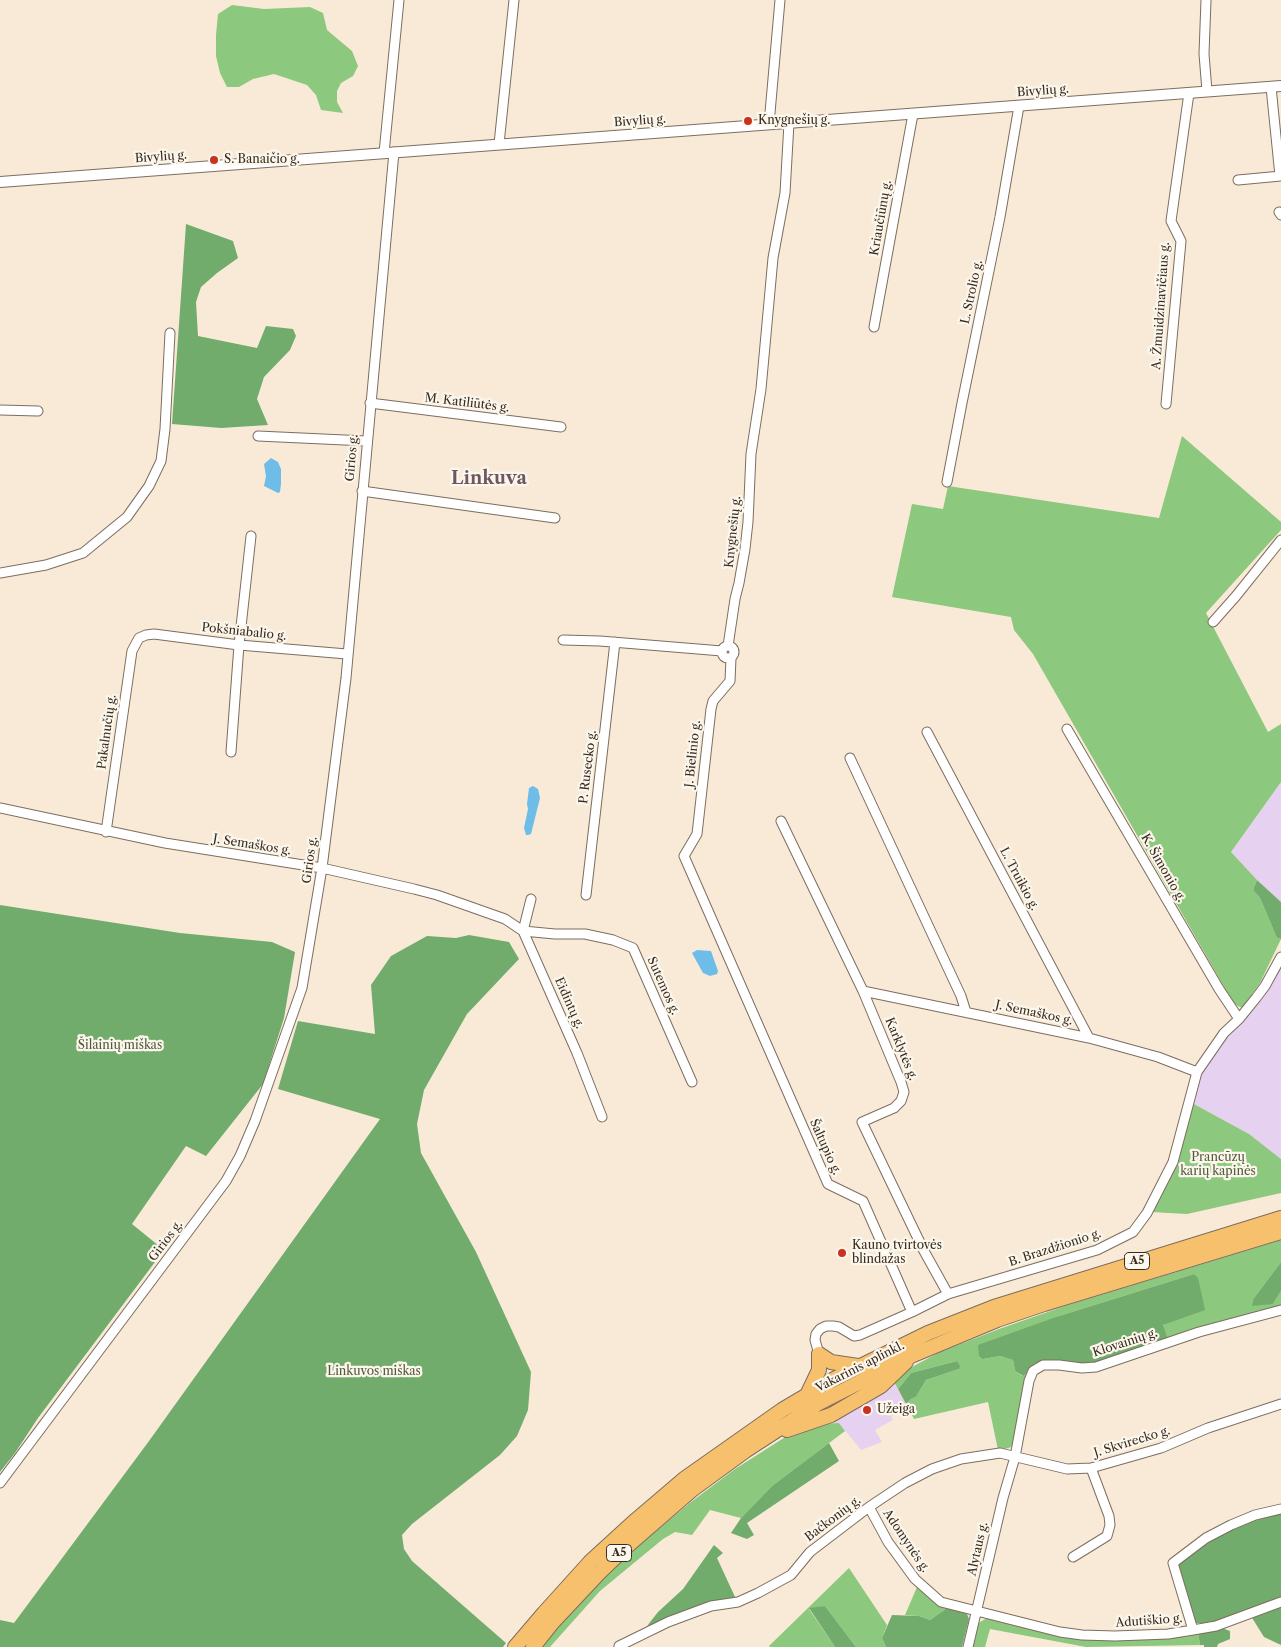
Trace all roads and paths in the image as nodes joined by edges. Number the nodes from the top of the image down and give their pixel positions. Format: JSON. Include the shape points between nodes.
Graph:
{"nodes":[{"id":1,"x":399,"y":0,"type":"edge"},
{"id":2,"x":514,"y":0,"type":"edge"},
{"id":3,"x":780,"y":0,"type":"edge"},
{"id":4,"x":1206,"y":0,"type":"edge"},
{"id":5,"x":1276,"y":86,"type":"edge"},
{"id":6,"x":1207,"y":91,"type":"junction"},
{"id":7,"x":1189,"y":93,"type":"junction"},
{"id":8,"x":1019,"y":106,"type":"junction"},
{"id":9,"x":914,"y":114,"type":"junction"},
{"id":10,"x":789,"y":123,"type":"junction"},
{"id":11,"x":768,"y":124,"type":"junction"},
{"id":12,"x":499,"y":144,"type":"junction"},
{"id":13,"x":389,"y":152,"type":"junction"},
{"id":14,"x":1280,"y":176,"type":"edge"},
{"id":15,"x":1238,"y":180,"type":"dead end"},
{"id":16,"x":0,"y":182,"type":"edge"},
{"id":17,"x":874,"y":327,"type":"dead end"},
{"id":18,"x":170,"y":332,"type":"dead end"},
{"id":19,"x":370,"y":403,"type":"junction"},
{"id":20,"x":1166,"y":404,"type":"dead end"},
{"id":21,"x":0,"y":410,"type":"edge"},
{"id":22,"x":38,"y":411,"type":"dead end"},
{"id":23,"x":561,"y":427,"type":"dead end"},
{"id":24,"x":258,"y":436,"type":"dead end"},
{"id":25,"x":366,"y":441,"type":"junction"},
{"id":26,"x":947,"y":482,"type":"dead end"},
{"id":27,"x":362,"y":491,"type":"junction"},
{"id":28,"x":555,"y":518,"type":"dead end"},
{"id":29,"x":251,"y":536,"type":"dead end"},
{"id":30,"x":1281,"y":540,"type":"edge"},
{"id":31,"x":0,"y":573,"type":"edge"},
{"id":32,"x":1213,"y":622,"type":"dead end"},
{"id":33,"x":139,"y":638,"type":"joint"},
{"id":34,"x":563,"y":640,"type":"dead end"},
{"id":35,"x":615,"y":642,"type":"junction"},
{"id":36,"x":239,"y":645,"type":"junction"},
{"id":37,"x":725,"y":649,"type":"junction"},
{"id":38,"x":347,"y":654,"type":"junction"},
{"id":39,"x":731,"y":658,"type":"joint"},
{"id":40,"x":1067,"y":729,"type":"dead end"},
{"id":41,"x":927,"y":732,"type":"dead end"},
{"id":42,"x":231,"y":752,"type":"dead end"},
{"id":43,"x":850,"y":758,"type":"dead end"},
{"id":44,"x":0,"y":808,"type":"edge"},
{"id":45,"x":782,"y":821,"type":"dead end"},
{"id":46,"x":106,"y":832,"type":"junction"},
{"id":47,"x":684,"y":856,"type":"joint"},
{"id":48,"x":322,"y":868,"type":"junction"},
{"id":49,"x":586,"y":895,"type":"dead end"},
{"id":50,"x":531,"y":899,"type":"dead end"},
{"id":51,"x":523,"y":931,"type":"junction"},
{"id":52,"x":1281,"y":957,"type":"edge"},
{"id":53,"x":863,"y":991,"type":"junction"},
{"id":54,"x":966,"y":1012,"type":"junction"},
{"id":55,"x":1239,"y":1019,"type":"junction"},
{"id":56,"x":1089,"y":1038,"type":"junction"},
{"id":57,"x":1197,"y":1072,"type":"junction"},
{"id":58,"x":692,"y":1082,"type":"dead end"},
{"id":59,"x":602,"y":1117,"type":"dead end"},
{"id":60,"x":1281,"y":1218,"type":"edge"},
{"id":61,"x":1281,"y":1232,"type":"edge"},
{"id":62,"x":948,"y":1294,"type":"junction"},
{"id":63,"x":1281,"y":1310,"type":"edge"},
{"id":64,"x":912,"y":1312,"type":"junction"},
{"id":65,"x":819,"y":1354,"type":"junction"},
{"id":66,"x":860,"y":1366,"type":"junction"},
{"id":67,"x":806,"y":1395,"type":"junction"},
{"id":68,"x":1281,"y":1404,"type":"edge"},
{"id":69,"x":1015,"y":1457,"type":"junction"},
{"id":70,"x":1091,"y":1468,"type":"junction"},
{"id":71,"x":0,"y":1483,"type":"edge"},
{"id":72,"x":869,"y":1508,"type":"junction"},
{"id":73,"x":1281,"y":1509,"type":"edge"},
{"id":74,"x":1073,"y":1557,"type":"dead end"},
{"id":75,"x":1281,"y":1602,"type":"edge"},
{"id":76,"x":976,"y":1611,"type":"junction"},
{"id":77,"x":1193,"y":1630,"type":"junction"},
{"id":78,"x":619,"y":1646,"type":"edge"},
{"id":79,"x":516,"y":1647,"type":"edge"},
{"id":80,"x":533,"y":1647,"type":"edge"},
{"id":81,"x":968,"y":1647,"type":"edge"}],
"edges":[{"from":1,"to":13,"type":"street","name":"Girios g."},
{"from":2,"to":12,"type":"street"},
{"from":3,"to":11,"type":"street"},
{"from":4,"to":6,"type":"street","via":[[1204,54]]},
{"from":5,"to":6,"type":"street","name":"Bivylių g."},
{"from":5,"to":14,"type":"street"},
{"from":6,"to":7,"type":"street","name":"Bivylių g."},
{"from":7,"to":8,"type":"street","name":"Bivylių g."},
{"from":7,"to":20,"type":"street","name":"A. Žmuidzinavičiaus g.","via":[[1171,221],[1181,241]]},
{"from":8,"to":9,"type":"street","name":"Bivylių g."},
{"from":8,"to":26,"type":"street","name":"L. Strolio g."},
{"from":9,"to":10,"type":"street","name":"Bivylių g."},
{"from":9,"to":17,"type":"street","name":"Kriaučiūnų g."},
{"from":10,"to":11,"type":"street","name":"Bivylių g."},
{"from":10,"to":37,"type":"street","name":"Knygnešių g.","via":[[785,194],[773,258],[761,389],[751,454],[745,549]]},
{"from":11,"to":12,"type":"street","name":"Bivylių g."},
{"from":12,"to":13,"type":"street","name":"Bivylių g."},
{"from":13,"to":16,"type":"street","name":"Bivylių g."},
{"from":13,"to":19,"type":"street","name":"Girios g."},
{"from":14,"to":15,"type":"street"},
{"from":18,"to":31,"type":"street","via":[[161,461],[127,517],[82,553],[46,565]]},
{"from":19,"to":23,"type":"street","name":"M. Katiliūtės g."},
{"from":19,"to":25,"type":"street","name":"Girios g."},
{"from":21,"to":22,"type":"street"},
{"from":24,"to":25,"type":"street"},
{"from":25,"to":27,"type":"street","name":"Girios g."},
{"from":27,"to":28,"type":"street"},
{"from":27,"to":38,"type":"street","name":"Girios g."},
{"from":29,"to":36,"type":"street"},
{"from":30,"to":32,"type":"street"},
{"from":33,"to":36,"type":"street","name":"Pokšniabalio g.","via":[[154,634]]},
{"from":33,"to":46,"type":"street","name":"Pakalnučių g.","via":[[132,651]]},
{"from":34,"to":35,"type":"street"},
{"from":35,"to":37,"type":"street"},
{"from":35,"to":49,"type":"street","name":"P. Rusecko g."},
{"from":36,"to":38,"type":"street","name":"Pokšniabalio g."},
{"from":36,"to":42,"type":"street"},
{"from":37,"to":39,"type":"street","name":"Knygnešių g.","via":[[733,648]]},
{"from":38,"to":48,"type":"street","name":"Girios g."},
{"from":39,"to":47,"type":"street","name":"J. Bielinio g.","via":[[730,681],[713,701],[711,709],[697,834]]},
{"from":40,"to":55,"type":"street","name":"K. Šimonio g."},
{"from":41,"to":56,"type":"street","name":"L. Truikio g."},
{"from":43,"to":54,"type":"street"},
{"from":44,"to":46,"type":"street","name":"J. Semaškos g."},
{"from":45,"to":53,"type":"street","name":"Karklytės g."},
{"from":46,"to":48,"type":"street","name":"J. Semaškos g."},
{"from":47,"to":64,"type":"street","name":"Šaltupio g.","via":[[828,1184],[862,1201]]},
{"from":48,"to":51,"type":"street","name":"J. Semaškos g.","via":[[437,895],[505,919]]},
{"from":48,"to":71,"type":"street","name":"Girios g.","via":[[302,988],[240,1156],[226,1181]]},
{"from":50,"to":51,"type":"street"},
{"from":51,"to":58,"type":"street","name":"Sutemos g.","via":[[585,934],[633,948]]},
{"from":51,"to":59,"type":"street","name":"Eidintų g."},
{"from":52,"to":55,"type":"street","name":"B. Brazdžionio g.","via":[[1265,986]]},
{"from":53,"to":54,"type":"street","name":"J. Semaškos g."},
{"from":53,"to":62,"type":"street","name":"Karklytės g.","via":[[904,1092],[894,1108],[862,1122]]},
{"from":54,"to":56,"type":"street","name":"J. Semaškos g."},
{"from":55,"to":57,"type":"street","name":"B. Brazdžionio g.","via":[[1224,1033]]},
{"from":56,"to":57,"type":"street","name":"J. Semaškos g.","via":[[1158,1057]]},
{"from":57,"to":62,"type":"street","name":"B. Brazdžionio g.","via":[[1172,1162],[1147,1213],[1133,1232],[1097,1250]]},
{"from":60,"to":66,"type":"highway","name":"Vakarinis aplinkl.","number":"A5","via":[[994,1307],[928,1333]]},
{"from":61,"to":80,"type":"highway","name":"Vakarinis aplinkl.","number":"A5","via":[[1044,1304],[912,1355],[881,1386],[831,1415],[765,1437],[693,1489],[625,1548]]},
{"from":62,"to":64,"type":"street","name":"B. Brazdžionio g."},
{"from":63,"to":69,"type":"street","name":"Klovainių g.","via":[[1199,1332],[1096,1367],[1043,1365],[1033,1371],[1029,1381]]},
{"from":64,"to":65,"type":"street","via":[[860,1336],[826,1326],[820,1329],[814,1340]]},
{"from":65,"to":66,"type":"highway","via":[[831,1362]]},
{"from":65,"to":67,"type":"highway","via":[[819,1370]]},
{"from":66,"to":67,"type":"highway","name":"Vakarinis aplinkl.","number":"A5"},
{"from":67,"to":79,"type":"highway","name":"Vakarinis aplinkl.","number":"A5","via":[[714,1456],[636,1520],[590,1562]]},
{"from":68,"to":70,"type":"street","name":"J. Skvirecko g.","via":[[1208,1428],[1161,1448]]},
{"from":69,"to":70,"type":"street","name":"J. Skvirecko g.","via":[[1066,1469]]},
{"from":69,"to":72,"type":"street","name":"Bačkonių g.","via":[[1000,1453],[961,1459],[932,1469]]},
{"from":69,"to":76,"type":"street","name":"Alytaus g."},
{"from":70,"to":74,"type":"street","via":[[1110,1516],[1110,1525],[1107,1536]]},
{"from":72,"to":76,"type":"street","name":"Adomynės g.","via":[[888,1542],[927,1591],[941,1602]]},
{"from":72,"to":78,"type":"street","name":"Bačkonių g.","via":[[810,1552],[791,1575],[738,1602],[711,1606]]},
{"from":73,"to":77,"type":"street","name":"Adutiškio g.","via":[[1231,1525],[1206,1538],[1173,1563]]},
{"from":75,"to":77,"type":"street","via":[[1216,1626]]},
{"from":76,"to":77,"type":"street","name":"Adutiškio g.","via":[[1082,1635],[1168,1634]]},
{"from":76,"to":81,"type":"street","name":"Alytaus g."}]}
